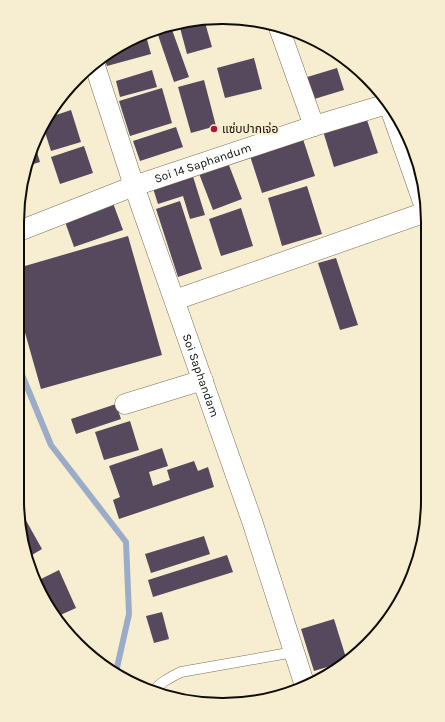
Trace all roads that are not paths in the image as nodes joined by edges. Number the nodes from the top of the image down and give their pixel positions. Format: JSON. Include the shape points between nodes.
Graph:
{"nodes":[{"id":1,"x":281,"y":33,"type":"edge"},
{"id":2,"x":97,"y":69,"type":"edge"},
{"id":3,"x":383,"y":105,"type":"edge"},
{"id":4,"x":314,"y":126,"type":"junction"},
{"id":5,"x":397,"y":128,"type":"edge"},
{"id":6,"x":134,"y":186,"type":"junction"},
{"id":7,"x":417,"y":186,"type":"edge"},
{"id":8,"x":421,"y":216,"type":"edge"},
{"id":9,"x":24,"y":229,"type":"edge"},
{"id":10,"x":174,"y":300,"type":"junction"},
{"id":11,"x":203,"y":380,"type":"junction"},
{"id":12,"x":125,"y":404,"type":"dead end"},
{"id":13,"x":294,"y":652,"type":"junction"},
{"id":14,"x":303,"y":681,"type":"edge"},
{"id":15,"x":158,"y":687,"type":"edge"}],
"edges":[{"from":1,"to":4,"type":"street"},
{"from":2,"to":6,"type":"street","name":"Soi Saphandam"},
{"from":3,"to":4,"type":"street","name":"Soi 14 Saphandum"},
{"from":4,"to":6,"type":"street","name":"Soi 14 Saphandum"},
{"from":5,"to":7,"type":"street"},
{"from":6,"to":9,"type":"street","name":"Soi 14 Saphandum"},
{"from":6,"to":10,"type":"street","name":"Soi Saphandam"},
{"from":8,"to":10,"type":"street"},
{"from":10,"to":11,"type":"street","name":"Soi Saphandam"},
{"from":11,"to":12,"type":"street"},
{"from":11,"to":13,"type":"street","name":"Soi Saphandam"},
{"from":13,"to":14,"type":"street","name":"Soi Saphandam"},
{"from":13,"to":15,"type":"lane","via":[[182,672]]}]}
